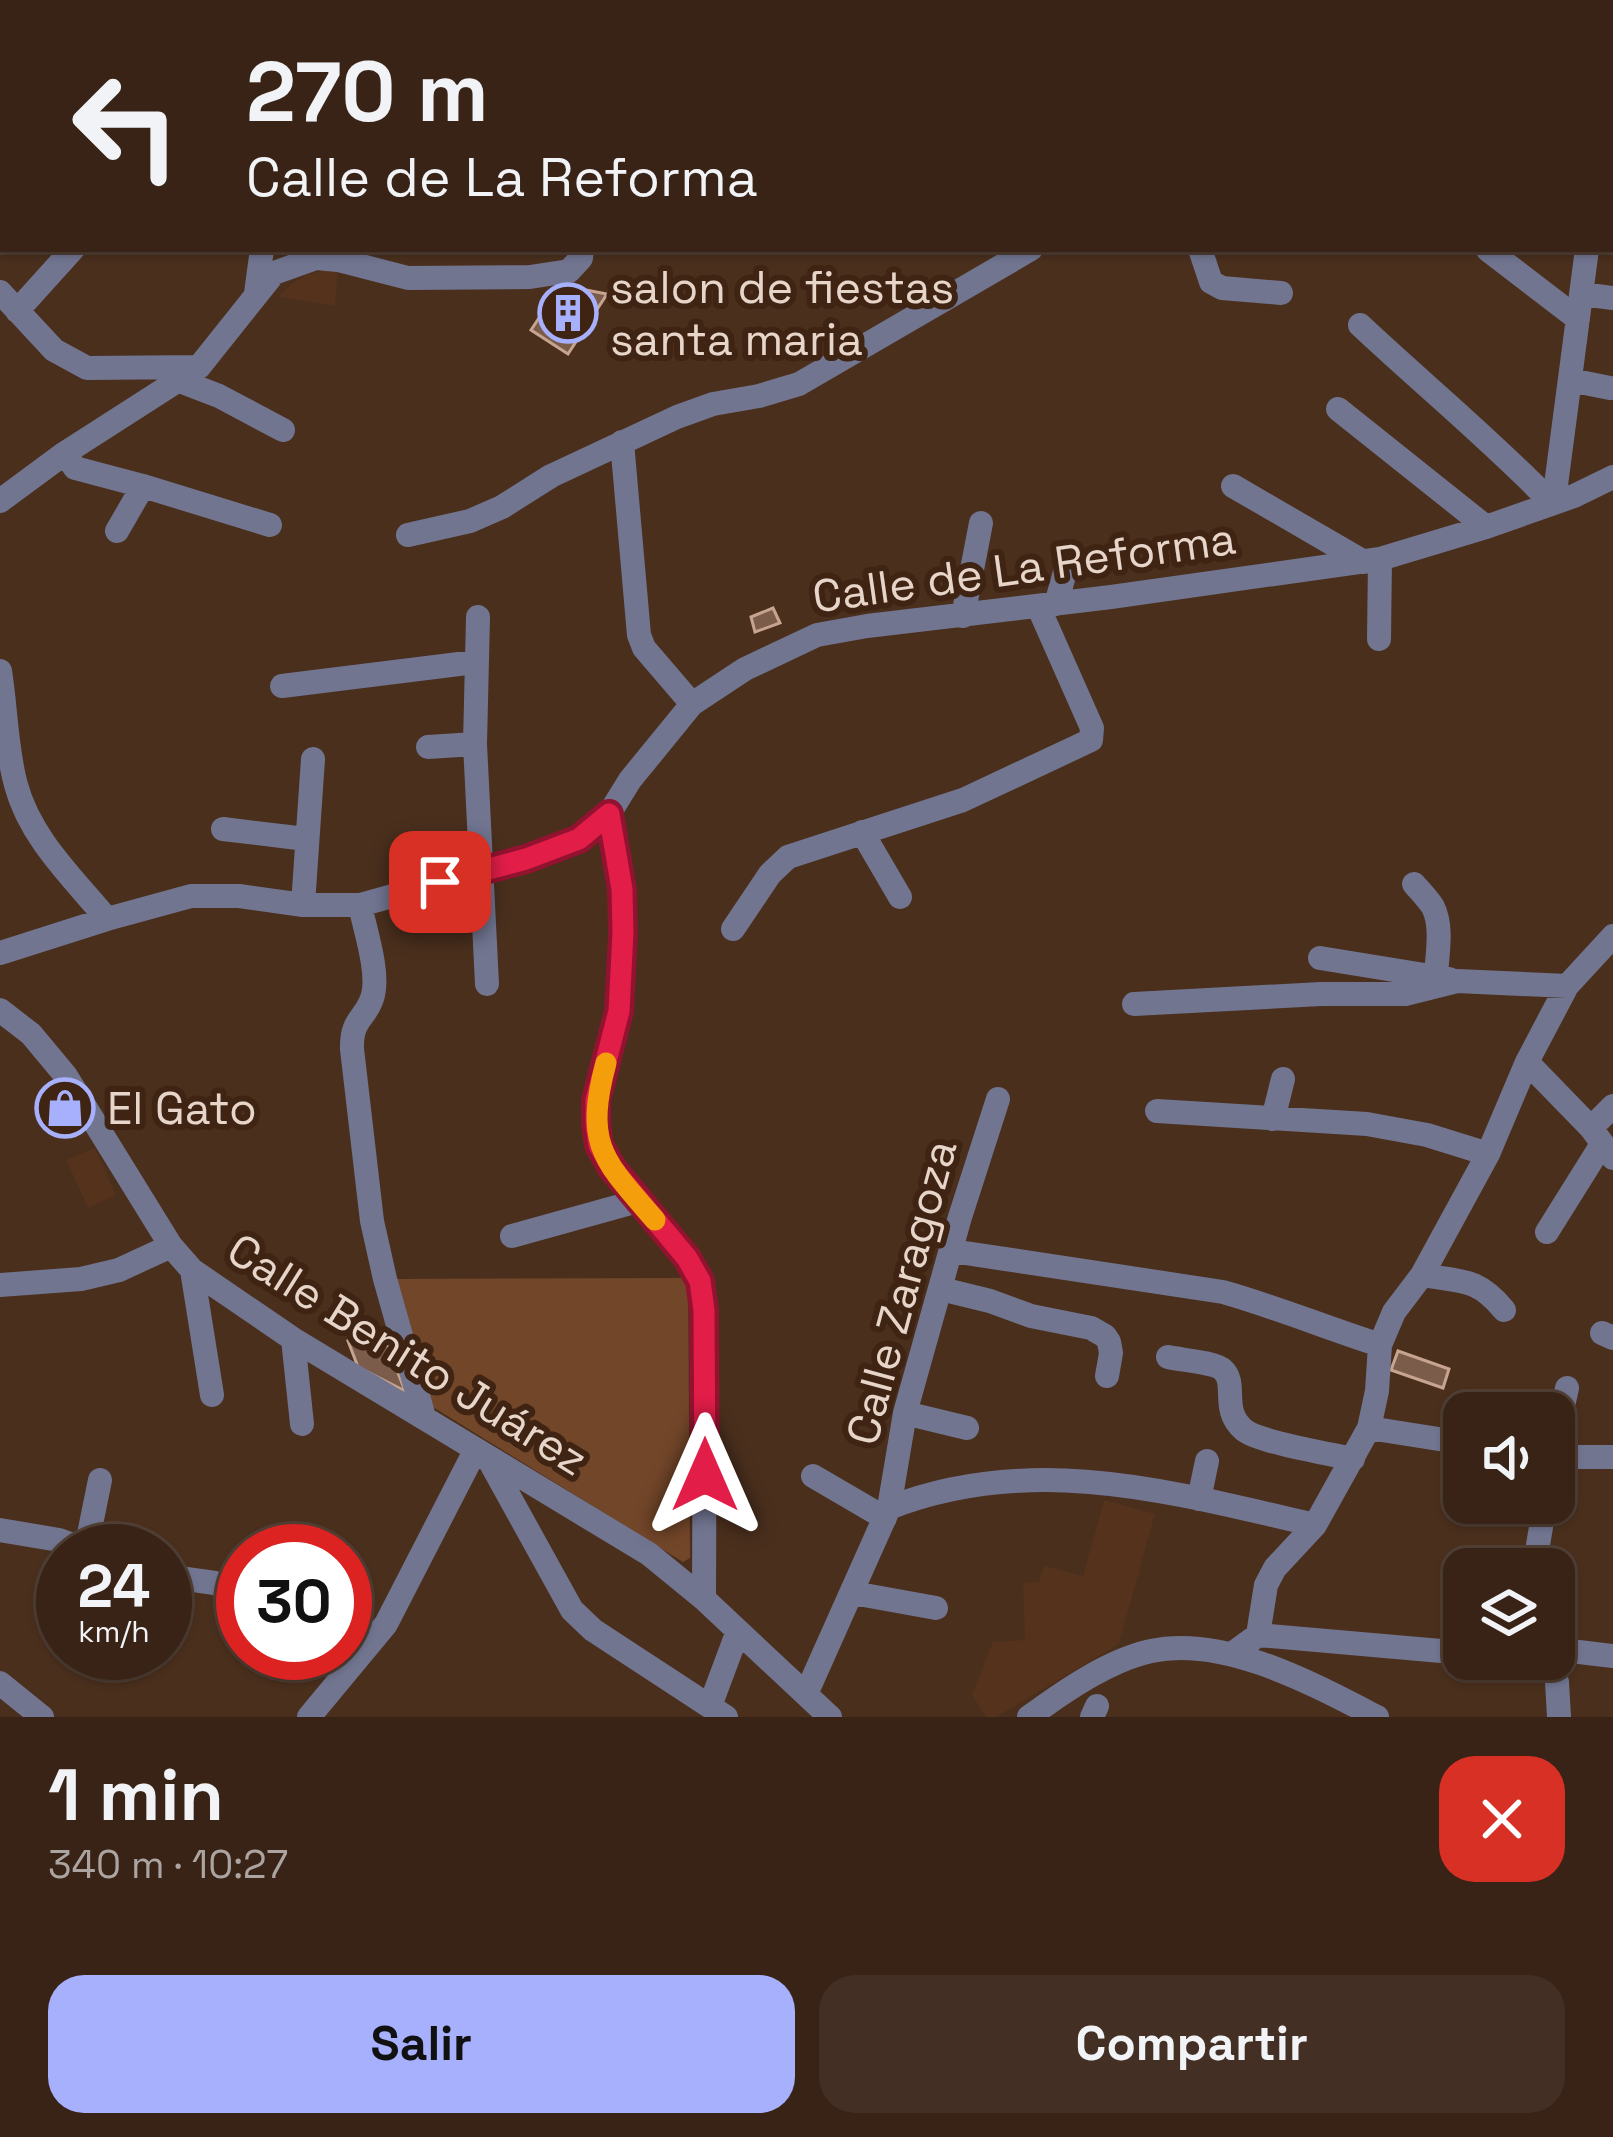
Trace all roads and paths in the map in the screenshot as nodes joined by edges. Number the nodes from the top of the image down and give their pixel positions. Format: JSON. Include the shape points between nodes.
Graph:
{"nodes":[{"id":1,"x":70,"y":252,"type":"edge"},
{"id":2,"x":262,"y":252,"type":"edge"},
{"id":3,"x":582,"y":252,"type":"edge"},
{"id":4,"x":1026,"y":252,"type":"edge"},
{"id":5,"x":1201,"y":252,"type":"edge"},
{"id":6,"x":1491,"y":252,"type":"edge"},
{"id":7,"x":1587,"y":252,"type":"edge"},
{"id":8,"x":1280,"y":293,"type":"dead end"},
{"id":9,"x":1582,"y":293,"type":"junction"},
{"id":10,"x":256,"y":296,"type":"junction"},
{"id":11,"x":1613,"y":298,"type":"edge"},
{"id":12,"x":9,"y":302,"type":"edge"},
{"id":13,"x":1578,"y":319,"type":"junction"},
{"id":14,"x":1360,"y":325,"type":"dead end"},
{"id":15,"x":189,"y":374,"type":"junction"},
{"id":16,"x":1570,"y":380,"type":"junction"},
{"id":17,"x":1610,"y":388,"type":"edge"},
{"id":18,"x":1338,"y":410,"type":"dead end"},
{"id":19,"x":283,"y":430,"type":"dead end"},
{"id":20,"x":622,"y":442,"type":"junction"},
{"id":21,"x":65,"y":453,"type":"junction"},
{"id":22,"x":1613,"y":477,"type":"edge"},
{"id":23,"x":143,"y":485,"type":"junction"},
{"id":24,"x":1232,"y":486,"type":"dead end"},
{"id":25,"x":1613,"y":495,"type":"edge"},
{"id":26,"x":1562,"y":499,"type":"junction"},
{"id":27,"x":0,"y":502,"type":"edge"},
{"id":28,"x":981,"y":523,"type":"dead end"},
{"id":29,"x":270,"y":525,"type":"dead end"},
{"id":30,"x":1486,"y":527,"type":"junction"},
{"id":31,"x":117,"y":531,"type":"dead end"},
{"id":32,"x":408,"y":535,"type":"dead end"},
{"id":33,"x":1069,"y":558,"type":"dead end"},
{"id":34,"x":1372,"y":560,"type":"junction"},
{"id":35,"x":1047,"y":605,"type":"junction"},
{"id":36,"x":963,"y":616,"type":"junction"},
{"id":37,"x":478,"y":617,"type":"dead end"},
{"id":38,"x":1378,"y":639,"type":"dead end"},
{"id":39,"x":476,"y":662,"type":"junction"},
{"id":40,"x":0,"y":671,"type":"edge"},
{"id":41,"x":282,"y":686,"type":"dead end"},
{"id":42,"x":692,"y":704,"type":"junction"},
{"id":43,"x":475,"y":744,"type":"junction"},
{"id":44,"x":428,"y":747,"type":"dead end"},
{"id":45,"x":313,"y":760,"type":"dead end"},
{"id":46,"x":609,"y":814,"type":"junction"},
{"id":47,"x":223,"y":829,"type":"dead end"},
{"id":48,"x":862,"y":832,"type":"junction"},
{"id":49,"x":306,"y":839,"type":"junction"},
{"id":50,"x":480,"y":871,"type":"junction"},
{"id":51,"x":1414,"y":884,"type":"dead end"},
{"id":52,"x":900,"y":896,"type":"dead end"},
{"id":53,"x":303,"y":905,"type":"junction"},
{"id":54,"x":360,"y":905,"type":"junction"},
{"id":55,"x":106,"y":919,"type":"junction"},
{"id":56,"x":733,"y":929,"type":"dead end"},
{"id":57,"x":1613,"y":936,"type":"edge"},
{"id":58,"x":0,"y":953,"type":"edge"},
{"id":59,"x":1320,"y":958,"type":"dead end"},
{"id":60,"x":1446,"y":979,"type":"junction"},
{"id":61,"x":487,"y":984,"type":"dead end"},
{"id":62,"x":1567,"y":986,"type":"junction"},
{"id":63,"x":1134,"y":1004,"type":"dead end"},
{"id":64,"x":0,"y":1010,"type":"edge"},
{"id":65,"x":1527,"y":1062,"type":"junction"},
{"id":66,"x":1283,"y":1079,"type":"dead end"},
{"id":67,"x":998,"y":1099,"type":"dead end"},
{"id":68,"x":1613,"y":1106,"type":"edge"},
{"id":69,"x":1157,"y":1111,"type":"dead end"},
{"id":70,"x":1273,"y":1119,"type":"junction"},
{"id":71,"x":1602,"y":1143,"type":"edge"},
{"id":72,"x":1488,"y":1154,"type":"junction"},
{"id":73,"x":638,"y":1201,"type":"junction"},
{"id":74,"x":1547,"y":1232,"type":"dead end"},
{"id":75,"x":512,"y":1237,"type":"dead end"},
{"id":76,"x":171,"y":1246,"type":"junction"},
{"id":77,"x":952,"y":1251,"type":"junction"},
{"id":78,"x":192,"y":1270,"type":"junction"},
{"id":79,"x":1422,"y":1275,"type":"junction"},
{"id":80,"x":0,"y":1285,"type":"edge"},
{"id":81,"x":940,"y":1289,"type":"junction"},
{"id":82,"x":1504,"y":1310,"type":"dead end"},
{"id":83,"x":293,"y":1339,"type":"junction"},
{"id":84,"x":1380,"y":1345,"type":"junction"},
{"id":85,"x":1168,"y":1358,"type":"dead end"},
{"id":86,"x":1107,"y":1376,"type":"dead end"},
{"id":87,"x":1567,"y":1388,"type":"dead end"},
{"id":88,"x":1566,"y":1392,"type":"edge"},
{"id":89,"x":212,"y":1395,"type":"dead end"},
{"id":90,"x":905,"y":1413,"type":"junction"},
{"id":91,"x":424,"y":1417,"type":"junction"},
{"id":92,"x":302,"y":1424,"type":"dead end"},
{"id":93,"x":967,"y":1428,"type":"dead end"},
{"id":94,"x":1369,"y":1428,"type":"junction"},
{"id":95,"x":1443,"y":1440,"type":"edge"},
{"id":96,"x":481,"y":1454,"type":"junction"},
{"id":97,"x":1575,"y":1457,"type":"edge"},
{"id":98,"x":1613,"y":1457,"type":"edge"},
{"id":99,"x":1353,"y":1459,"type":"junction"},
{"id":100,"x":1207,"y":1461,"type":"dead end"},
{"id":101,"x":813,"y":1476,"type":"dead end"},
{"id":102,"x":100,"y":1480,"type":"dead end"},
{"id":103,"x":1199,"y":1498,"type":"junction"},
{"id":104,"x":887,"y":1513,"type":"junction"},
{"id":105,"x":92,"y":1524,"type":"edge"},
{"id":106,"x":1315,"y":1525,"type":"junction"},
{"id":107,"x":0,"y":1531,"type":"edge"},
{"id":108,"x":36,"y":1536,"type":"edge"},
{"id":109,"x":853,"y":1593,"type":"junction"},
{"id":110,"x":704,"y":1599,"type":"junction"},
{"id":111,"x":936,"y":1608,"type":"dead end"},
{"id":112,"x":737,"y":1631,"type":"junction"},
{"id":113,"x":372,"y":1633,"type":"edge"},
{"id":114,"x":1258,"y":1635,"type":"junction"},
{"id":115,"x":1443,"y":1651,"type":"edge"},
{"id":116,"x":1575,"y":1651,"type":"edge"},
{"id":117,"x":1232,"y":1654,"type":"junction"},
{"id":118,"x":1613,"y":1656,"type":"edge"},
{"id":119,"x":333,"y":1680,"type":"edge"},
{"id":120,"x":1557,"y":1680,"type":"edge"},
{"id":121,"x":0,"y":1683,"type":"edge"},
{"id":122,"x":806,"y":1694,"type":"junction"},
{"id":123,"x":704,"y":1709,"type":"edge"},
{"id":124,"x":43,"y":1717,"type":"edge"},
{"id":125,"x":309,"y":1717,"type":"edge"},
{"id":126,"x":830,"y":1717,"type":"edge"},
{"id":127,"x":1029,"y":1717,"type":"edge"},
{"id":128,"x":1377,"y":1717,"type":"edge"},
{"id":129,"x":1559,"y":1717,"type":"edge"}],
"edges":[{"from":1,"to":12,"type":"street"},
{"from":2,"to":10,"type":"street"},
{"from":3,"to":10,"type":"street","via":[[569,272],[530,277],[408,278],[316,258],[274,273]]},
{"from":4,"to":20,"type":"street","via":[[800,384],[713,404]]},
{"from":5,"to":8,"type":"street","via":[[1211,282],[1222,288]]},
{"from":6,"to":13,"type":"street"},
{"from":7,"to":9,"type":"street"},
{"from":9,"to":11,"type":"street"},
{"from":9,"to":13,"type":"street"},
{"from":10,"to":15,"type":"street"},
{"from":12,"to":15,"type":"street","via":[[54,350],[87,368]]},
{"from":13,"to":16,"type":"street"},
{"from":14,"to":26,"type":"street"},
{"from":15,"to":19,"type":"street"},
{"from":15,"to":21,"type":"street"},
{"from":16,"to":17,"type":"street"},
{"from":16,"to":26,"type":"street","via":[[1556,485]]},
{"from":18,"to":30,"type":"street"},
{"from":20,"to":32,"type":"street","via":[[470,521]]},
{"from":20,"to":42,"type":"street","via":[[639,635]]},
{"from":21,"to":23,"type":"street","via":[[75,468]]},
{"from":21,"to":27,"type":"street"},
{"from":22,"to":26,"type":"street"},
{"from":23,"to":29,"type":"street"},
{"from":23,"to":31,"type":"street"},
{"from":24,"to":34,"type":"street"},
{"from":25,"to":26,"type":"street"},
{"from":26,"to":30,"type":"street","name":"Calle de La Reforma"},
{"from":28,"to":36,"type":"street"},
{"from":30,"to":34,"type":"street","name":"Calle de La Reforma"},
{"from":33,"to":35,"type":"street"},
{"from":34,"to":35,"type":"street","name":"Calle de La Reforma"},
{"from":34,"to":38,"type":"street"},
{"from":35,"to":36,"type":"street","name":"Calle de La Reforma"},
{"from":35,"to":48,"type":"street","via":[[1091,740],[963,800]]},
{"from":36,"to":42,"type":"street","name":"Calle de La Reforma","via":[[817,635]]},
{"from":37,"to":39,"type":"street"},
{"from":39,"to":41,"type":"street"},
{"from":39,"to":43,"type":"street"},
{"from":40,"to":55,"type":"street","via":[[27,815]]},
{"from":42,"to":46,"type":"street","name":"Calle de La Reforma"},
{"from":43,"to":44,"type":"street"},
{"from":43,"to":50,"type":"street"},
{"from":45,"to":49,"type":"street"},
{"from":46,"to":50,"type":"street","name":"Calle de La Reforma","via":[[579,839]]},
{"from":46,"to":73,"type":"street","via":[[623,933],[619,1011],[596,1125],[599,1145]]},
{"from":47,"to":49,"type":"street"},
{"from":48,"to":52,"type":"street"},
{"from":48,"to":56,"type":"street","via":[[780,862]]},
{"from":49,"to":53,"type":"street"},
{"from":50,"to":54,"type":"street","name":"Calle de La Reforma"},
{"from":50,"to":61,"type":"street"},
{"from":51,"to":60,"type":"street","via":[[1437,919]]},
{"from":53,"to":54,"type":"street","name":"Calle de La Reforma"},
{"from":53,"to":55,"type":"street","name":"Calle de La Reforma","via":[[191,896]]},
{"from":54,"to":91,"type":"street","via":[[374,975],[374,992],[351,1032],[361,1136],[372,1221]]},
{"from":55,"to":58,"type":"street","name":"Calle de La Reforma"},
{"from":57,"to":62,"type":"street"},
{"from":59,"to":60,"type":"street"},
{"from":60,"to":62,"type":"street"},
{"from":60,"to":63,"type":"street","via":[[1406,994]]},
{"from":62,"to":65,"type":"street"},
{"from":64,"to":76,"type":"street","name":"Calle Benito Juárez","via":[[66,1076]]},
{"from":65,"to":71,"type":"street"},
{"from":65,"to":72,"type":"street"},
{"from":66,"to":70,"type":"street"},
{"from":67,"to":77,"type":"street","name":"Calle Zaragoza"},
{"from":68,"to":71,"type":"street"},
{"from":69,"to":70,"type":"street"},
{"from":70,"to":72,"type":"street","via":[[1367,1124]]},
{"from":71,"to":74,"type":"street"},
{"from":72,"to":79,"type":"street"},
{"from":73,"to":75,"type":"street"},
{"from":73,"to":110,"type":"street","via":[[700,1281]]},
{"from":76,"to":78,"type":"street","name":"Calle Benito Juárez"},
{"from":76,"to":80,"type":"street","via":[[81,1279]]},
{"from":77,"to":81,"type":"street","name":"Calle Zaragoza"},
{"from":77,"to":84,"type":"street","via":[[1223,1292]]},
{"from":78,"to":83,"type":"street","name":"Calle Benito Juárez"},
{"from":78,"to":89,"type":"street"},
{"from":79,"to":82,"type":"street","via":[[1488,1290]]},
{"from":79,"to":84,"type":"street"},
{"from":81,"to":86,"type":"street","via":[[1091,1328],[1109,1342]]},
{"from":81,"to":90,"type":"street","name":"Calle Zaragoza"},
{"from":83,"to":91,"type":"street","name":"Calle Benito Juárez"},
{"from":83,"to":92,"type":"street"},
{"from":84,"to":94,"type":"street"},
{"from":85,"to":99,"type":"street","via":[[1223,1370],[1231,1414],[1248,1434]]},
{"from":87,"to":88,"type":"street"},
{"from":90,"to":93,"type":"street"},
{"from":90,"to":104,"type":"street","name":"Calle Zaragoza"},
{"from":91,"to":96,"type":"street","name":"Calle Benito Juárez"},
{"from":94,"to":95,"type":"street"},
{"from":94,"to":99,"type":"street"},
{"from":96,"to":110,"type":"street","name":"Calle Benito Juárez","via":[[649,1554]]},
{"from":96,"to":113,"type":"street","via":[[386,1624]]},
{"from":96,"to":123,"type":"street","via":[[572,1610]]},
{"from":97,"to":98,"type":"street"},
{"from":99,"to":106,"type":"street"},
{"from":100,"to":103,"type":"street"},
{"from":101,"to":104,"type":"street"},
{"from":102,"to":105,"type":"street"},
{"from":103,"to":104,"type":"street","name":"Calle Zaragoza","via":[[1063,1478],[924,1494]]},
{"from":103,"to":106,"type":"street","name":"Calle Zaragoza"},
{"from":104,"to":109,"type":"street","name":"Calle Zaragoza"},
{"from":106,"to":114,"type":"street","via":[[1266,1585]]},
{"from":107,"to":108,"type":"street"},
{"from":109,"to":111,"type":"street"},
{"from":109,"to":122,"type":"street","name":"Calle Zaragoza"},
{"from":110,"to":112,"type":"street","name":"Calle Benito Juárez"},
{"from":112,"to":122,"type":"street","name":"Calle Benito Juárez"},
{"from":112,"to":123,"type":"street"},
{"from":114,"to":115,"type":"street"},
{"from":114,"to":117,"type":"street"},
{"from":116,"to":118,"type":"street"},
{"from":117,"to":127,"type":"street","via":[[1148,1651]]},
{"from":117,"to":128,"type":"street"},
{"from":119,"to":125,"type":"street"},
{"from":120,"to":129,"type":"street"},
{"from":121,"to":124,"type":"street"},
{"from":122,"to":126,"type":"street","name":"Calle Benito Juárez"}]}
